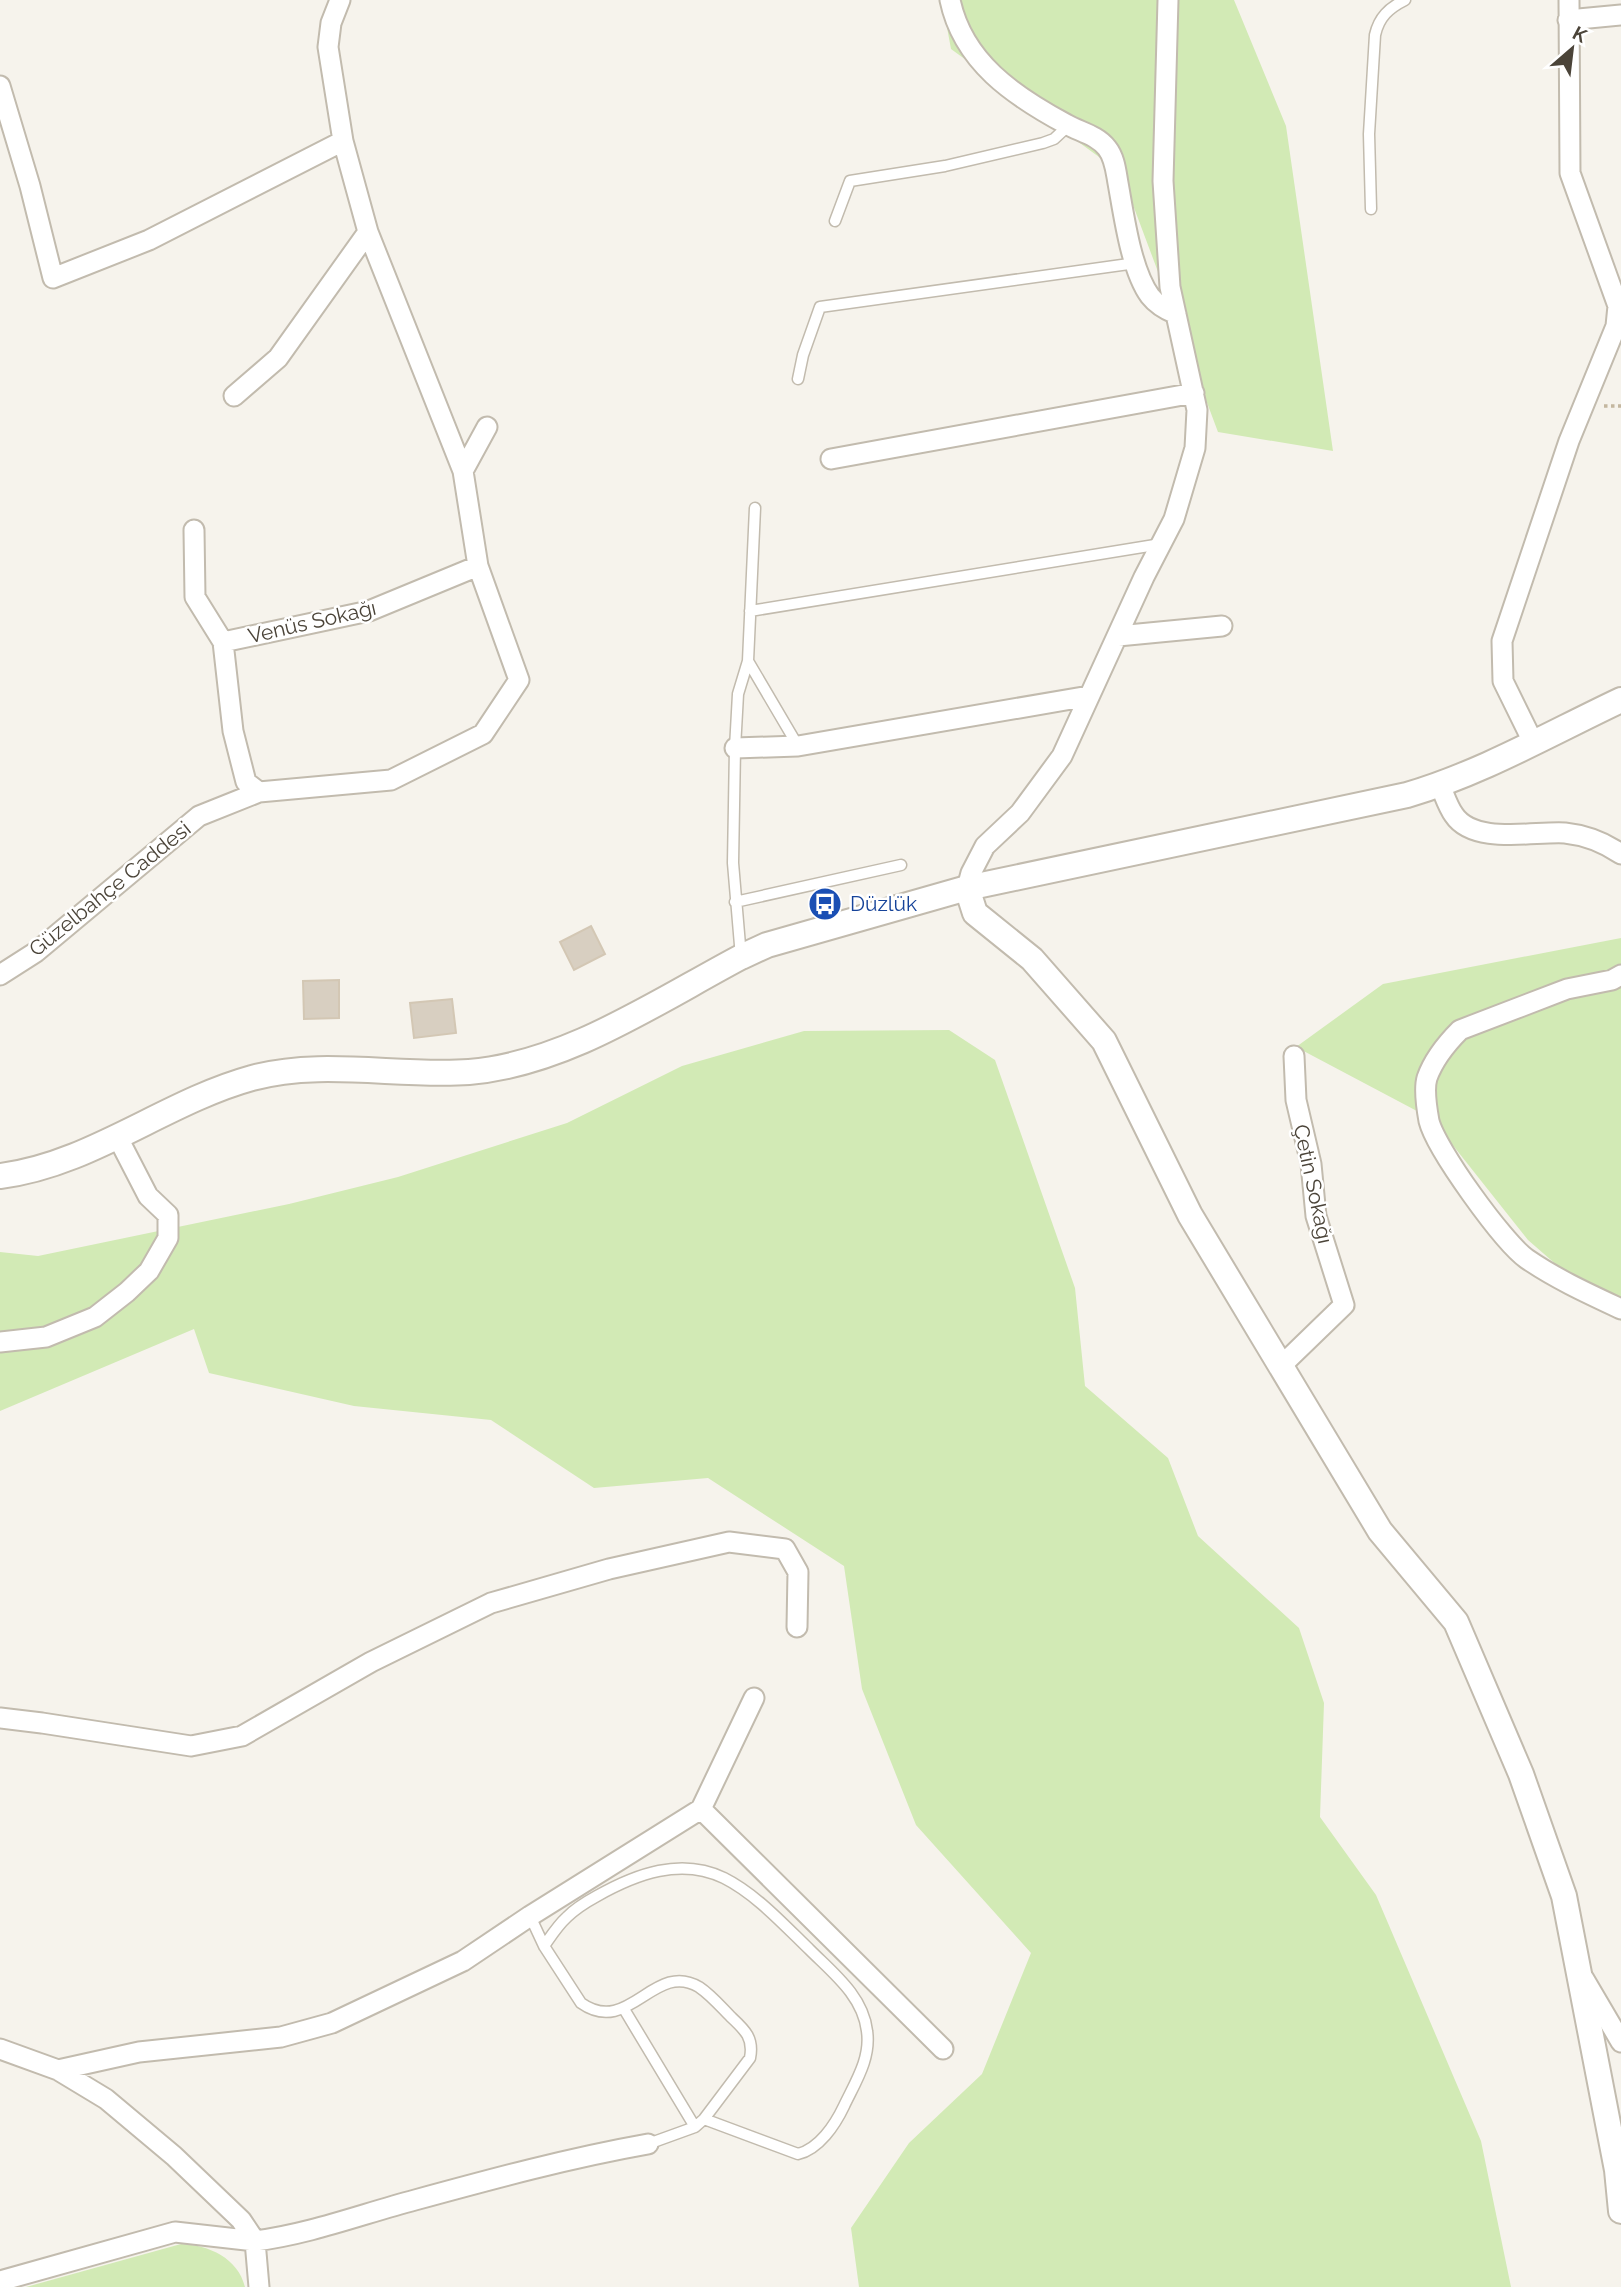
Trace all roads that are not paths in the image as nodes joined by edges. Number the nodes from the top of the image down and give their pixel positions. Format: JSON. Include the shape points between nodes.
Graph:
{"nodes":[{"id":1,"x":340,"y":0,"type":"edge"},
{"id":2,"x":950,"y":0,"type":"edge"},
{"id":3,"x":1168,"y":0,"type":"edge"},
{"id":4,"x":1405,"y":0,"type":"edge"},
{"id":5,"x":1568,"y":10,"type":"edge"},
{"id":6,"x":1621,"y":15,"type":"edge"},
{"id":7,"x":0,"y":86,"type":"edge"},
{"id":8,"x":1068,"y":125,"type":"junction"},
{"id":9,"x":343,"y":141,"type":"junction"},
{"id":10,"x":1371,"y":209,"type":"dead end"},
{"id":11,"x":835,"y":221,"type":"dead end"},
{"id":12,"x":368,"y":232,"type":"junction"},
{"id":13,"x":1136,"y":263,"type":"junction"},
{"id":14,"x":1176,"y":314,"type":"junction"},
{"id":15,"x":798,"y":379,"type":"dead end"},
{"id":16,"x":1194,"y":394,"type":"junction"},
{"id":17,"x":234,"y":396,"type":"dead end"},
{"id":18,"x":487,"y":427,"type":"dead end"},
{"id":19,"x":831,"y":459,"type":"dead end"},
{"id":20,"x":463,"y":471,"type":"junction"},
{"id":21,"x":755,"y":508,"type":"dead end"},
{"id":22,"x":194,"y":530,"type":"dead end"},
{"id":23,"x":1162,"y":543,"type":"junction"},
{"id":24,"x":478,"y":566,"type":"junction"},
{"id":25,"x":750,"y":611,"type":"junction"},
{"id":26,"x":1222,"y":626,"type":"dead end"},
{"id":27,"x":1118,"y":636,"type":"junction"},
{"id":28,"x":223,"y":642,"type":"junction"},
{"id":29,"x":748,"y":661,"type":"junction"},
{"id":30,"x":1089,"y":696,"type":"junction"},
{"id":31,"x":1621,"y":701,"type":"edge"},
{"id":32,"x":1533,"y":741,"type":"junction"},
{"id":33,"x":798,"y":746,"type":"junction"},
{"id":34,"x":735,"y":748,"type":"junction"},
{"id":35,"x":1440,"y":785,"type":"junction"},
{"id":36,"x":259,"y":792,"type":"junction"},
{"id":37,"x":1621,"y":854,"type":"edge"},
{"id":38,"x":901,"y":865,"type":"dead end"},
{"id":39,"x":967,"y":888,"type":"junction"},
{"id":40,"x":735,"y":901,"type":"junction"},
{"id":41,"x":741,"y":957,"type":"junction"},
{"id":42,"x":0,"y":975,"type":"edge"},
{"id":43,"x":1621,"y":975,"type":"edge"},
{"id":44,"x":1294,"y":1056,"type":"dead end"},
{"id":45,"x":117,"y":1136,"type":"junction"},
{"id":46,"x":0,"y":1176,"type":"edge"},
{"id":47,"x":1621,"y":1309,"type":"edge"},
{"id":48,"x":0,"y":1342,"type":"edge"},
{"id":49,"x":1281,"y":1366,"type":"junction"},
{"id":50,"x":797,"y":1627,"type":"dead end"},
{"id":51,"x":754,"y":1698,"type":"dead end"},
{"id":52,"x":0,"y":1718,"type":"edge"},
{"id":53,"x":701,"y":1809,"type":"junction"},
{"id":54,"x":530,"y":1916,"type":"junction"},
{"id":55,"x":544,"y":1946,"type":"junction"},
{"id":56,"x":1580,"y":1972,"type":"junction"},
{"id":57,"x":624,"y":2009,"type":"junction"},
{"id":58,"x":1621,"y":2042,"type":"edge"},
{"id":59,"x":0,"y":2049,"type":"edge"},
{"id":60,"x":943,"y":2049,"type":"dead end"},
{"id":61,"x":58,"y":2070,"type":"junction"},
{"id":62,"x":704,"y":2119,"type":"junction"},
{"id":63,"x":695,"y":2127,"type":"junction"},
{"id":64,"x":648,"y":2144,"type":"joint"},
{"id":65,"x":1621,"y":2211,"type":"edge"},
{"id":66,"x":256,"y":2241,"type":"junction"},
{"id":67,"x":0,"y":2281,"type":"edge"},
{"id":68,"x":259,"y":2287,"type":"edge"}],
"edges":[{"from":1,"to":9,"type":"street","via":[[328,47]]},
{"from":2,"to":8,"type":"street","via":[[959,30],[984,68]]},
{"from":3,"to":14,"type":"street","via":[[1163,181]]},
{"from":4,"to":10,"type":"lane","via":[[1386,12],[1375,35],[1369,134]]},
{"from":5,"to":6,"type":"street"},
{"from":5,"to":32,"type":"street","via":[[1570,173],[1618,306],[1616,326],[1569,441],[1502,641],[1503,681]]},
{"from":7,"to":9,"type":"street","via":[[53,278],[149,240]]},
{"from":8,"to":11,"type":"lane","via":[[1043,144],[850,181]]},
{"from":8,"to":13,"type":"street","via":[[1097,138],[1110,152]]},
{"from":9,"to":12,"type":"street"},
{"from":12,"to":17,"type":"street","via":[[278,358]]},
{"from":12,"to":20,"type":"street"},
{"from":13,"to":14,"type":"street","via":[[1149,295]]},
{"from":13,"to":15,"type":"lane","via":[[820,307]]},
{"from":14,"to":16,"type":"street"},
{"from":16,"to":19,"type":"street"},
{"from":16,"to":23,"type":"street","via":[[1195,448]]},
{"from":18,"to":20,"type":"street"},
{"from":20,"to":24,"type":"street"},
{"from":21,"to":25,"type":"lane"},
{"from":22,"to":28,"type":"street","name":"Venüs Sokağı","via":[[195,597]]},
{"from":23,"to":25,"type":"lane"},
{"from":23,"to":27,"type":"street"},
{"from":24,"to":28,"type":"street","name":"Venüs Sokağı","via":[[369,611]]},
{"from":24,"to":36,"type":"street","name":"Güzelbahçe Caddesi","via":[[519,680],[483,733],[391,780]]},
{"from":25,"to":29,"type":"lane"},
{"from":26,"to":27,"type":"street"},
{"from":27,"to":30,"type":"street"},
{"from":28,"to":36,"type":"street","name":"Venüs Sokağı","via":[[233,731],[246,782]]},
{"from":29,"to":33,"type":"lane"},
{"from":29,"to":34,"type":"lane","via":[[738,694]]},
{"from":30,"to":33,"type":"street"},
{"from":30,"to":39,"type":"street","via":[[1062,756],[1020,813],[985,846]]},
{"from":31,"to":32,"type":"street"},
{"from":32,"to":35,"type":"street"},
{"from":33,"to":34,"type":"street"},
{"from":34,"to":40,"type":"lane"},
{"from":35,"to":37,"type":"street","via":[[1454,816],[1474,829],[1500,834],[1564,833]]},
{"from":35,"to":39,"type":"street"},
{"from":36,"to":42,"type":"street","name":"Güzelbahçe Caddesi","via":[[199,816],[36,952]]},
{"from":38,"to":40,"type":"lane"},
{"from":39,"to":41,"type":"street","via":[[801,935]]},
{"from":39,"to":49,"type":"street","via":[[975,913],[1032,960],[1104,1041],[1190,1215]]},
{"from":40,"to":41,"type":"lane"},
{"from":41,"to":45,"type":"street","via":[[578,1044],[540,1058],[469,1072],[283,1072],[224,1088]]},
{"from":43,"to":47,"type":"street","via":[[1567,989],[1460,1030],[1426,1080],[1429,1122],[1484,1212],[1525,1257]]},
{"from":44,"to":49,"type":"street","name":"Çetin Sokağı","via":[[1296,1100],[1311,1164],[1316,1216],[1344,1306]]},
{"from":45,"to":46,"type":"street","via":[[46,1164]]},
{"from":45,"to":48,"type":"street","via":[[148,1196],[168,1215],[168,1238],[149,1271],[94,1317],[46,1337]]},
{"from":49,"to":56,"type":"street","via":[[1380,1531],[1456,1622],[1521,1774],[1560,1884]]},
{"from":50,"to":52,"type":"street","via":[[798,1572],[785,1549],[729,1542],[609,1569],[491,1603],[371,1662],[242,1736],[191,1746]]},
{"from":51,"to":53,"type":"street"},
{"from":53,"to":54,"type":"street"},
{"from":53,"to":60,"type":"street"},
{"from":54,"to":55,"type":"lane"},
{"from":54,"to":61,"type":"street","via":[[463,1961],[332,2023],[281,2037],[139,2052]]},
{"from":55,"to":57,"type":"lane","via":[[581,2003],[598,2012]]},
{"from":55,"to":62,"type":"lane","via":[[576,1908],[632,1878],[671,1869],[705,1872],[741,1889],[768,1911],[852,1993],[867,2027],[868,2055],[839,2118],[814,2147],[798,2154]]},
{"from":56,"to":58,"type":"street"},
{"from":56,"to":65,"type":"street"},
{"from":57,"to":62,"type":"lane","via":[[665,1983],[687,1982],[709,1995],[748,2033],[750,2058]]},
{"from":57,"to":63,"type":"lane"},
{"from":59,"to":61,"type":"street"},
{"from":61,"to":66,"type":"street","via":[[106,2099],[174,2156],[241,2220]]},
{"from":62,"to":63,"type":"lane"},
{"from":63,"to":64,"type":"lane"},
{"from":64,"to":66,"type":"street","via":[[577,2157],[290,2236]]},
{"from":66,"to":67,"type":"street","via":[[176,2232]]},
{"from":66,"to":68,"type":"street"}]}
